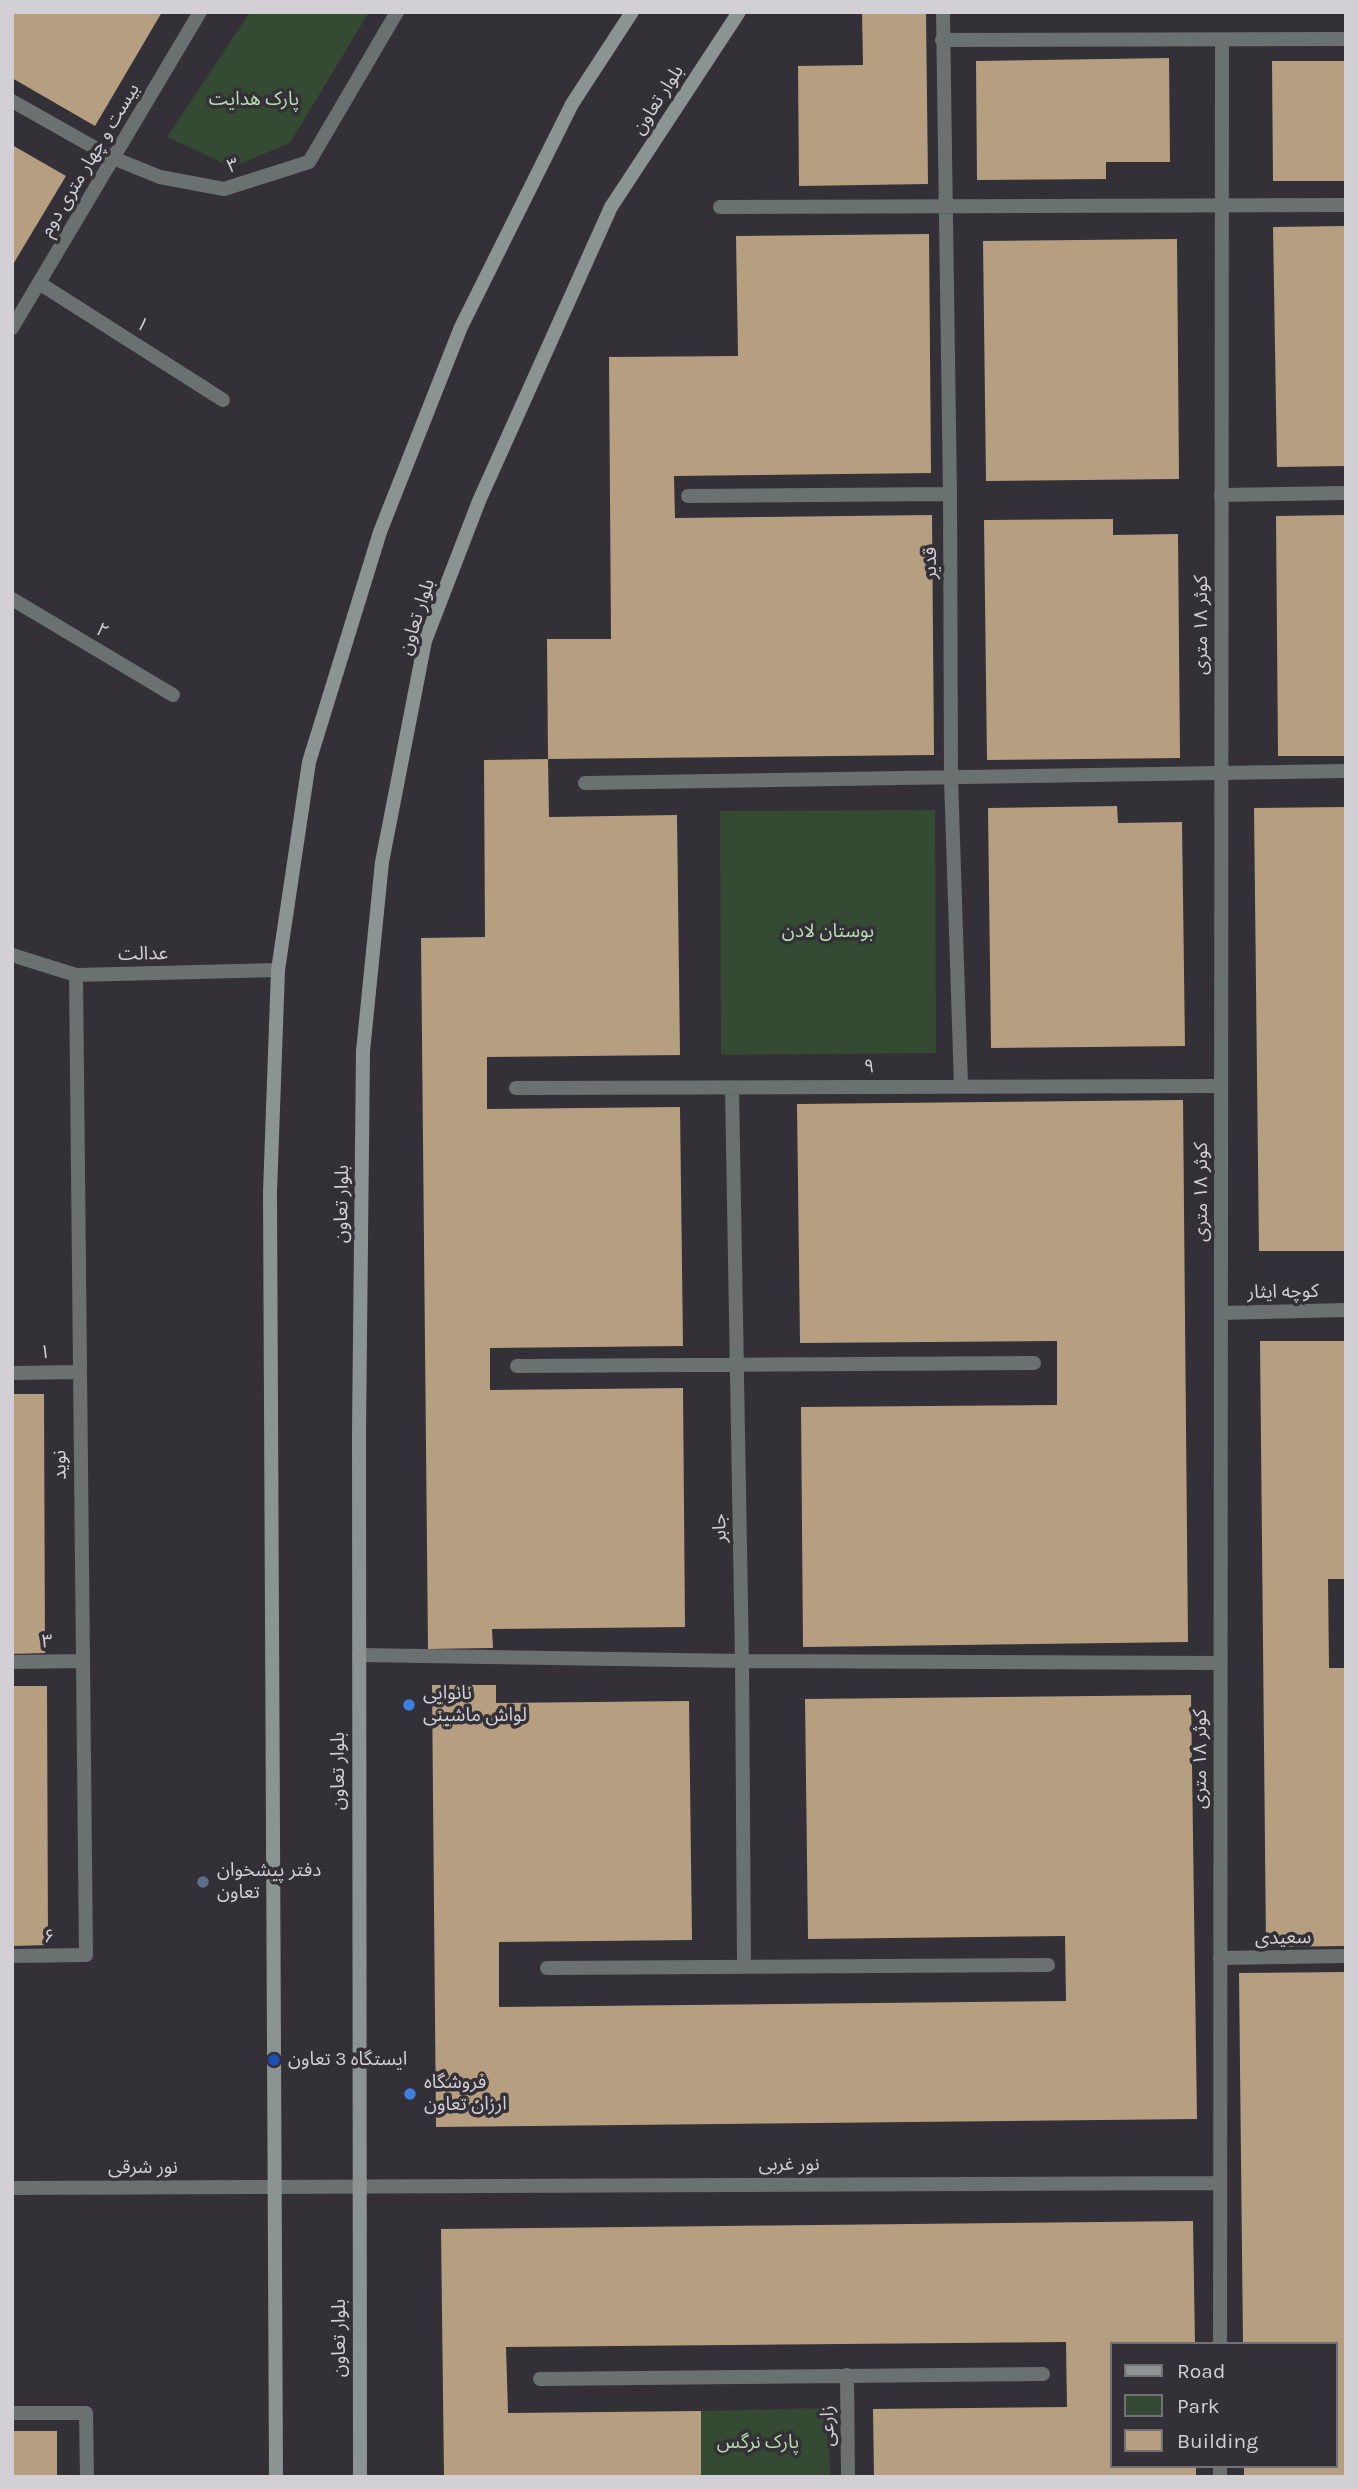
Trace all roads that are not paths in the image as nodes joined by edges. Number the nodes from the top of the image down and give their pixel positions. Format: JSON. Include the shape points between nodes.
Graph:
{"nodes":[{"id":1,"x":200,"y":12,"type":"edge"},
{"id":2,"x":397,"y":12,"type":"edge"},
{"id":3,"x":632,"y":12,"type":"edge"},
{"id":4,"x":739,"y":12,"type":"edge"},
{"id":5,"x":943,"y":12,"type":"edge"},
{"id":6,"x":1346,"y":39,"type":"edge"},
{"id":7,"x":942,"y":40,"type":"junction"},
{"id":8,"x":1222,"y":40,"type":"junction"},
{"id":9,"x":12,"y":101,"type":"edge"},
{"id":10,"x":113,"y":158,"type":"junction"},
{"id":11,"x":1346,"y":205,"type":"edge"},
{"id":12,"x":720,"y":207,"type":"dead end"},
{"id":13,"x":1222,"y":207,"type":"junction"},
{"id":14,"x":945,"y":208,"type":"junction"},
{"id":15,"x":39,"y":282,"type":"junction"},
{"id":16,"x":12,"y":328,"type":"edge"},
{"id":17,"x":223,"y":400,"type":"dead end"},
{"id":18,"x":1346,"y":493,"type":"edge"},
{"id":19,"x":950,"y":494,"type":"junction"},
{"id":20,"x":1221,"y":495,"type":"junction"},
{"id":21,"x":688,"y":496,"type":"dead end"},
{"id":22,"x":12,"y":599,"type":"edge"},
{"id":23,"x":173,"y":695,"type":"dead end"},
{"id":24,"x":1346,"y":771,"type":"edge"},
{"id":25,"x":1221,"y":774,"type":"junction"},
{"id":26,"x":951,"y":778,"type":"junction"},
{"id":27,"x":585,"y":783,"type":"dead end"},
{"id":28,"x":12,"y":956,"type":"edge"},
{"id":29,"x":278,"y":971,"type":"junction"},
{"id":30,"x":76,"y":975,"type":"junction"},
{"id":31,"x":961,"y":1086,"type":"junction"},
{"id":32,"x":1221,"y":1086,"type":"junction"},
{"id":33,"x":516,"y":1088,"type":"dead end"},
{"id":34,"x":732,"y":1088,"type":"junction"},
{"id":35,"x":1346,"y":1310,"type":"edge"},
{"id":36,"x":1221,"y":1313,"type":"junction"},
{"id":37,"x":1034,"y":1363,"type":"dead end"},
{"id":38,"x":737,"y":1364,"type":"junction"},
{"id":39,"x":517,"y":1366,"type":"dead end"},
{"id":40,"x":78,"y":1372,"type":"junction"},
{"id":41,"x":12,"y":1373,"type":"edge"},
{"id":42,"x":359,"y":1655,"type":"junction"},
{"id":43,"x":83,"y":1661,"type":"junction"},
{"id":44,"x":742,"y":1661,"type":"junction"},
{"id":45,"x":12,"y":1662,"type":"edge"},
{"id":46,"x":1220,"y":1663,"type":"junction"},
{"id":47,"x":86,"y":1955,"type":"joint"},
{"id":48,"x":12,"y":1956,"type":"edge"},
{"id":49,"x":1346,"y":1956,"type":"edge"},
{"id":50,"x":1220,"y":1958,"type":"junction"},
{"id":51,"x":1048,"y":1965,"type":"dead end"},
{"id":52,"x":744,"y":1967,"type":"junction"},
{"id":53,"x":547,"y":1968,"type":"dead end"},
{"id":54,"x":1220,"y":2183,"type":"junction"},
{"id":55,"x":275,"y":2186,"type":"junction"},
{"id":56,"x":358,"y":2186,"type":"junction"},
{"id":57,"x":12,"y":2189,"type":"edge"},
{"id":58,"x":1220,"y":2342,"type":"edge"},
{"id":59,"x":1043,"y":2374,"type":"dead end"},
{"id":60,"x":847,"y":2375,"type":"junction"},
{"id":61,"x":540,"y":2379,"type":"dead end"},
{"id":62,"x":12,"y":2413,"type":"edge"},
{"id":63,"x":87,"y":2477,"type":"edge"},
{"id":64,"x":276,"y":2477,"type":"edge"},
{"id":65,"x":360,"y":2477,"type":"edge"},
{"id":66,"x":848,"y":2477,"type":"edge"}],
"edges":[{"from":1,"to":10,"type":"street","name":"بیست و چهار متری دوم"},
{"from":2,"to":10,"type":"street","name":"۳","via":[[309,162],[224,189],[160,177]]},
{"from":3,"to":29,"type":"main road","via":[[572,104],[461,327],[380,532],[309,762]]},
{"from":4,"to":42,"type":"main road","name":"بلوار تعاون","via":[[611,207],[479,501],[425,641],[382,862],[363,1051]]},
{"from":5,"to":7,"type":"street","name":"قدیر"},
{"from":6,"to":8,"type":"street"},
{"from":7,"to":8,"type":"street"},
{"from":7,"to":14,"type":"street","name":"قدیر"},
{"from":8,"to":13,"type":"street","name":"کوثر ۱۸ متری"},
{"from":9,"to":10,"type":"street","name":"۳"},
{"from":10,"to":15,"type":"street","name":"بیست و چهار متری دوم"},
{"from":11,"to":13,"type":"street"},
{"from":12,"to":14,"type":"street"},
{"from":13,"to":14,"type":"street"},
{"from":13,"to":20,"type":"street","name":"کوثر ۱۸ متری"},
{"from":14,"to":19,"type":"street","name":"قدیر"},
{"from":15,"to":16,"type":"street","name":"بیست و چهار متری دوم"},
{"from":15,"to":17,"type":"street","name":"۱"},
{"from":18,"to":20,"type":"street"},
{"from":19,"to":21,"type":"street"},
{"from":19,"to":26,"type":"street","name":"قدیر"},
{"from":20,"to":25,"type":"street","name":"کوثر ۱۸ متری"},
{"from":22,"to":23,"type":"street","name":"۲"},
{"from":24,"to":25,"type":"street"},
{"from":25,"to":26,"type":"street"},
{"from":25,"to":32,"type":"street","name":"کوثر ۱۸ متری"},
{"from":26,"to":27,"type":"street"},
{"from":26,"to":31,"type":"street","name":"قدیر"},
{"from":28,"to":30,"type":"street","name":"عدالت"},
{"from":29,"to":30,"type":"street","name":"عدالت"},
{"from":29,"to":55,"type":"main road","via":[[271,1192]]},
{"from":30,"to":40,"type":"street","name":"نوید"},
{"from":31,"to":32,"type":"street","name":"۹"},
{"from":31,"to":34,"type":"street","name":"۹"},
{"from":32,"to":36,"type":"street","name":"کوثر ۱۸ متری"},
{"from":33,"to":34,"type":"street","name":"۹"},
{"from":34,"to":38,"type":"street","name":"جابر"},
{"from":35,"to":36,"type":"street","name":"کوچه ایثار"},
{"from":36,"to":46,"type":"street","name":"کوثر ۱۸ متری"},
{"from":37,"to":38,"type":"street"},
{"from":38,"to":39,"type":"street"},
{"from":38,"to":44,"type":"street","name":"جابر"},
{"from":40,"to":41,"type":"street","name":"۱"},
{"from":40,"to":43,"type":"street","name":"نوید"},
{"from":42,"to":44,"type":"street"},
{"from":42,"to":56,"type":"main road","name":"بلوار تعاون"},
{"from":43,"to":45,"type":"street","name":"۳"},
{"from":43,"to":47,"type":"street","name":"نوید"},
{"from":44,"to":46,"type":"street"},
{"from":44,"to":52,"type":"street","name":"جابر"},
{"from":46,"to":50,"type":"street","name":"کوثر ۱۸ متری"},
{"from":47,"to":48,"type":"street","name":"۶"},
{"from":49,"to":50,"type":"street","name":"سعیدی"},
{"from":50,"to":54,"type":"street","name":"کوثر ۱۸ متری"},
{"from":51,"to":52,"type":"street"},
{"from":52,"to":53,"type":"street"},
{"from":54,"to":56,"type":"street","name":"نور غربی"},
{"from":54,"to":58,"type":"street","name":"کوثر ۱۸ متری"},
{"from":55,"to":56,"type":"street","name":"نور غربی"},
{"from":55,"to":57,"type":"street","name":"نور شرقی"},
{"from":55,"to":64,"type":"main road"},
{"from":56,"to":65,"type":"main road","name":"بلوار تعاون"},
{"from":59,"to":60,"type":"street"},
{"from":60,"to":61,"type":"street"},
{"from":60,"to":66,"type":"street","name":"زارعی"},
{"from":62,"to":63,"type":"street","via":[[86,2413]]}]}
